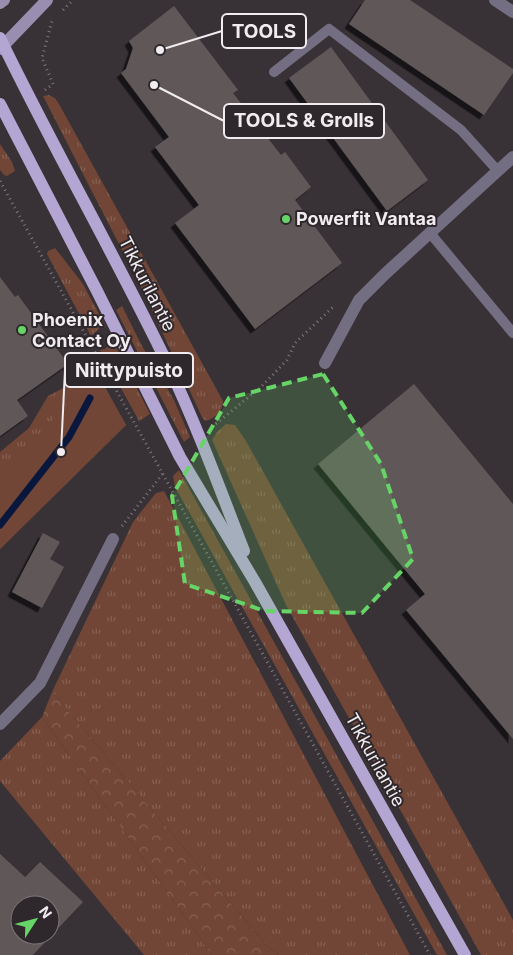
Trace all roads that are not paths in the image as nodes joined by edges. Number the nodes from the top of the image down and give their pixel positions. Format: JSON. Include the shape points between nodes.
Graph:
{"nodes":[{"id":1,"x":4,"y":0,"type":"edge"},
{"id":2,"x":47,"y":0,"type":"edge"},
{"id":3,"x":495,"y":0,"type":"edge"},
{"id":4,"x":0,"y":3,"type":"edge"},
{"id":5,"x":513,"y":12,"type":"edge"},
{"id":6,"x":1,"y":44,"type":"edge"},
{"id":7,"x":274,"y":72,"type":"dead end"},
{"id":8,"x":0,"y":104,"type":"edge"},
{"id":9,"x":513,"y":157,"type":"edge"},
{"id":10,"x":498,"y":171,"type":"junction"},
{"id":11,"x":430,"y":233,"type":"junction"},
{"id":12,"x":513,"y":333,"type":"edge"},
{"id":13,"x":325,"y":363,"type":"dead end"},
{"id":14,"x":113,"y":539,"type":"road end"},
{"id":15,"x":255,"y":582,"type":"junction"},
{"id":16,"x":0,"y":724,"type":"edge"},
{"id":17,"x":465,"y":955,"type":"edge"}],
"edges":[{"from":1,"to":4,"type":"main road"},
{"from":2,"to":6,"type":"main road"},
{"from":3,"to":5,"type":"street"},
{"from":6,"to":15,"type":"main road","name":"Tikkurilantie","via":[[169,367]]},
{"from":7,"to":10,"type":"lane","via":[[329,29],[461,130]]},
{"from":8,"to":15,"type":"main road","name":"Tikkurilantie","via":[[180,457]]},
{"from":9,"to":10,"type":"street"},
{"from":10,"to":11,"type":"street"},
{"from":11,"to":12,"type":"lane"},
{"from":11,"to":13,"type":"street","via":[[359,300]]},
{"from":14,"to":16,"type":"street","via":[[40,682]]},
{"from":15,"to":17,"type":"main road","name":"Tikkurilantie"}]}
